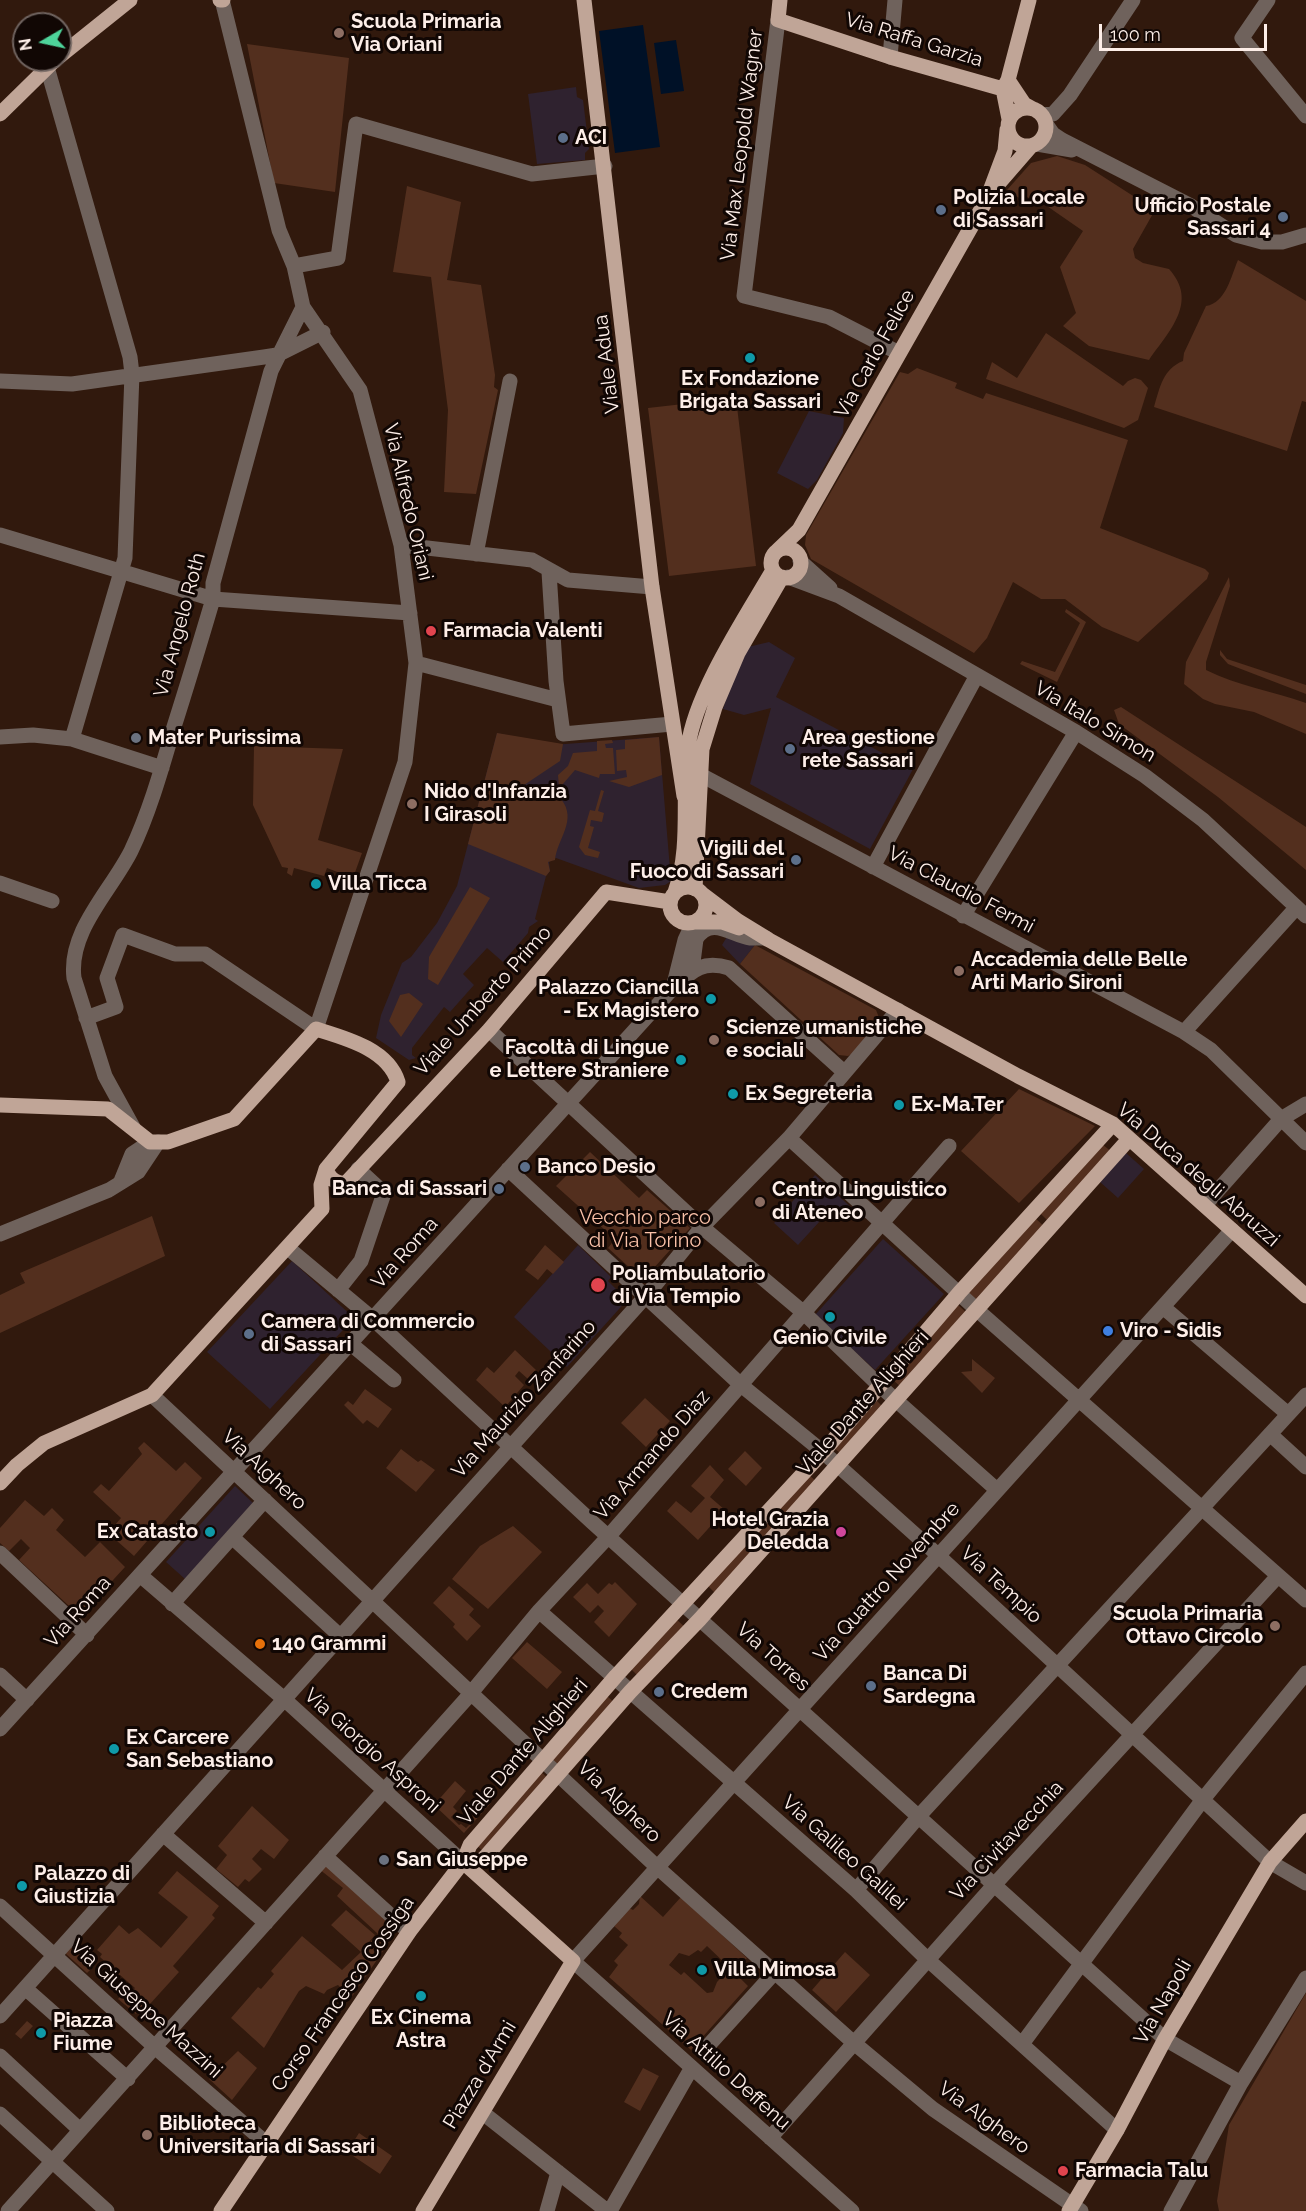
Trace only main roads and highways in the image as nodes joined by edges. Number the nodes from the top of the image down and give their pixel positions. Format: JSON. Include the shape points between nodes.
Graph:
{"nodes":[{"id":1,"x":129,"y":0,"type":"edge"},
{"id":2,"x":780,"y":0,"type":"edge"},
{"id":3,"x":1029,"y":0,"type":"edge"},
{"id":4,"x":584,"y":2,"type":"edge"},
{"id":5,"x":778,"y":20,"type":"joint"},
{"id":6,"x":72,"y":46,"type":"edge"},
{"id":7,"x":42,"y":72,"type":"edge"},
{"id":8,"x":1005,"y":84,"type":"junction"},
{"id":9,"x":0,"y":114,"type":"edge"},
{"id":10,"x":1040,"y":116,"type":"junction"},
{"id":11,"x":1008,"y":124,"type":"junction"},
{"id":12,"x":1034,"y":145,"type":"junction"},
{"id":13,"x":987,"y":199,"type":"junction"},
{"id":14,"x":799,"y":530,"type":"junction"},
{"id":15,"x":777,"y":551,"type":"junction"},
{"id":16,"x":798,"y":557,"type":"junction"},
{"id":17,"x":781,"y":575,"type":"junction"},
{"id":18,"x":684,"y":796,"type":"junction"},
{"id":19,"x":698,"y":891,"type":"junction"},
{"id":20,"x":673,"y":897,"type":"junction"},
{"id":21,"x":694,"y":922,"type":"junction"},
{"id":22,"x":766,"y":938,"type":"junction"},
{"id":23,"x":0,"y":1105,"type":"edge"},
{"id":24,"x":1113,"y":1124,"type":"junction"},
{"id":25,"x":1129,"y":1139,"type":"junction"},
{"id":26,"x":326,"y":1169,"type":"junction"},
{"id":27,"x":1032,"y":1210,"type":"junction"},
{"id":28,"x":1050,"y":1227,"type":"junction"},
{"id":29,"x":1306,"y":1296,"type":"edge"},
{"id":30,"x":0,"y":1483,"type":"edge"},
{"id":31,"x":1306,"y":1821,"type":"edge"},
{"id":32,"x":463,"y":1862,"type":"junction"},
{"id":33,"x":573,"y":1961,"type":"joint"},
{"id":34,"x":1074,"y":2210,"type":"edge"},
{"id":35,"x":221,"y":2211,"type":"edge"},
{"id":36,"x":423,"y":2211,"type":"edge"}],
"edges":[{"from":1,"to":6,"type":"main road"},
{"from":2,"to":5,"type":"main road","name":"Via Max Leopold Wagner"},
{"from":3,"to":8,"type":"main road","name":"Via Carlo Felice"},
{"from":4,"to":18,"type":"main road","name":"Viale Adua","via":[[652,587]]},
{"from":5,"to":8,"type":"main road","name":"Via Raffa Garzia","via":[[891,57]]},
{"from":7,"to":9,"type":"main road"},
{"from":8,"to":10,"type":"main road"},
{"from":8,"to":11,"type":"main road","name":"Via Carlo Felice"},
{"from":10,"to":11,"type":"main road","via":[[1022,108]]},
{"from":10,"to":12,"type":"main road","via":[[1044,135]]},
{"from":11,"to":12,"type":"main road","via":[[1013,142]]},
{"from":11,"to":13,"type":"main road","name":"Via Carlo Felice","via":[[1005,151]]},
{"from":12,"to":13,"type":"main road","name":"Via Carlo Felice"},
{"from":13,"to":14,"type":"main road","name":"Via Carlo Felice"},
{"from":14,"to":15,"type":"main road","name":"Via Carlo Felice"},
{"from":14,"to":16,"type":"main road","name":"Via Carlo Felice"},
{"from":15,"to":16,"type":"main road","via":[[785,548]]},
{"from":15,"to":17,"type":"main road","via":[[772,558]]},
{"from":16,"to":17,"type":"main road","via":[[796,574]]},
{"from":17,"to":18,"type":"main road","via":[[705,693],[688,745]]},
{"from":17,"to":19,"type":"main road","via":[[738,653],[702,749]]},
{"from":18,"to":20,"type":"main road","via":[[684,864]]},
{"from":19,"to":20,"type":"main road","via":[[685,887]]},
{"from":19,"to":21,"type":"main road","via":[[705,909]]},
{"from":19,"to":22,"type":"main road"},
{"from":20,"to":21,"type":"main road","via":[[675,918]]},
{"from":20,"to":26,"type":"main road","name":"Viale Umberto Primo","via":[[606,892],[489,1030],[345,1184],[336,1183]]},
{"from":21,"to":22,"type":"main road","via":[[722,922]]},
{"from":22,"to":24,"type":"main road","name":"Via Duca degli Abruzzi"},
{"from":23,"to":26,"type":"main road","via":[[108,1109],[154,1142],[168,1142],[234,1119],[316,1029],[359,1043],[395,1071],[398,1082]]},
{"from":24,"to":25,"type":"main road","name":"Via Duca degli Abruzzi"},
{"from":24,"to":27,"type":"main road","name":"Viale Dante Alighieri"},
{"from":25,"to":28,"type":"main road","name":"Viale Dante Alighieri"},
{"from":25,"to":29,"type":"main road","name":"Via Duca degli Abruzzi"},
{"from":26,"to":30,"type":"main road","via":[[321,1209],[152,1395],[44,1443]]},
{"from":27,"to":28,"type":"main road"},
{"from":27,"to":32,"type":"main road","name":"Viale Dante Alighieri","via":[[823,1452],[616,1676],[466,1850]]},
{"from":28,"to":32,"type":"main road","name":"Viale Dante Alighieri","via":[[482,1860]]},
{"from":31,"to":34,"type":"main road","name":"Via Napoli","via":[[1270,1862],[1165,2039]]},
{"from":32,"to":33,"type":"main road","name":"Via Giorgio Asproni"},
{"from":32,"to":35,"type":"main road","name":"Corso Francesco Cossiga","via":[[409,1932]]},
{"from":33,"to":36,"type":"main road","name":"Piazza d'Armi"}]}
